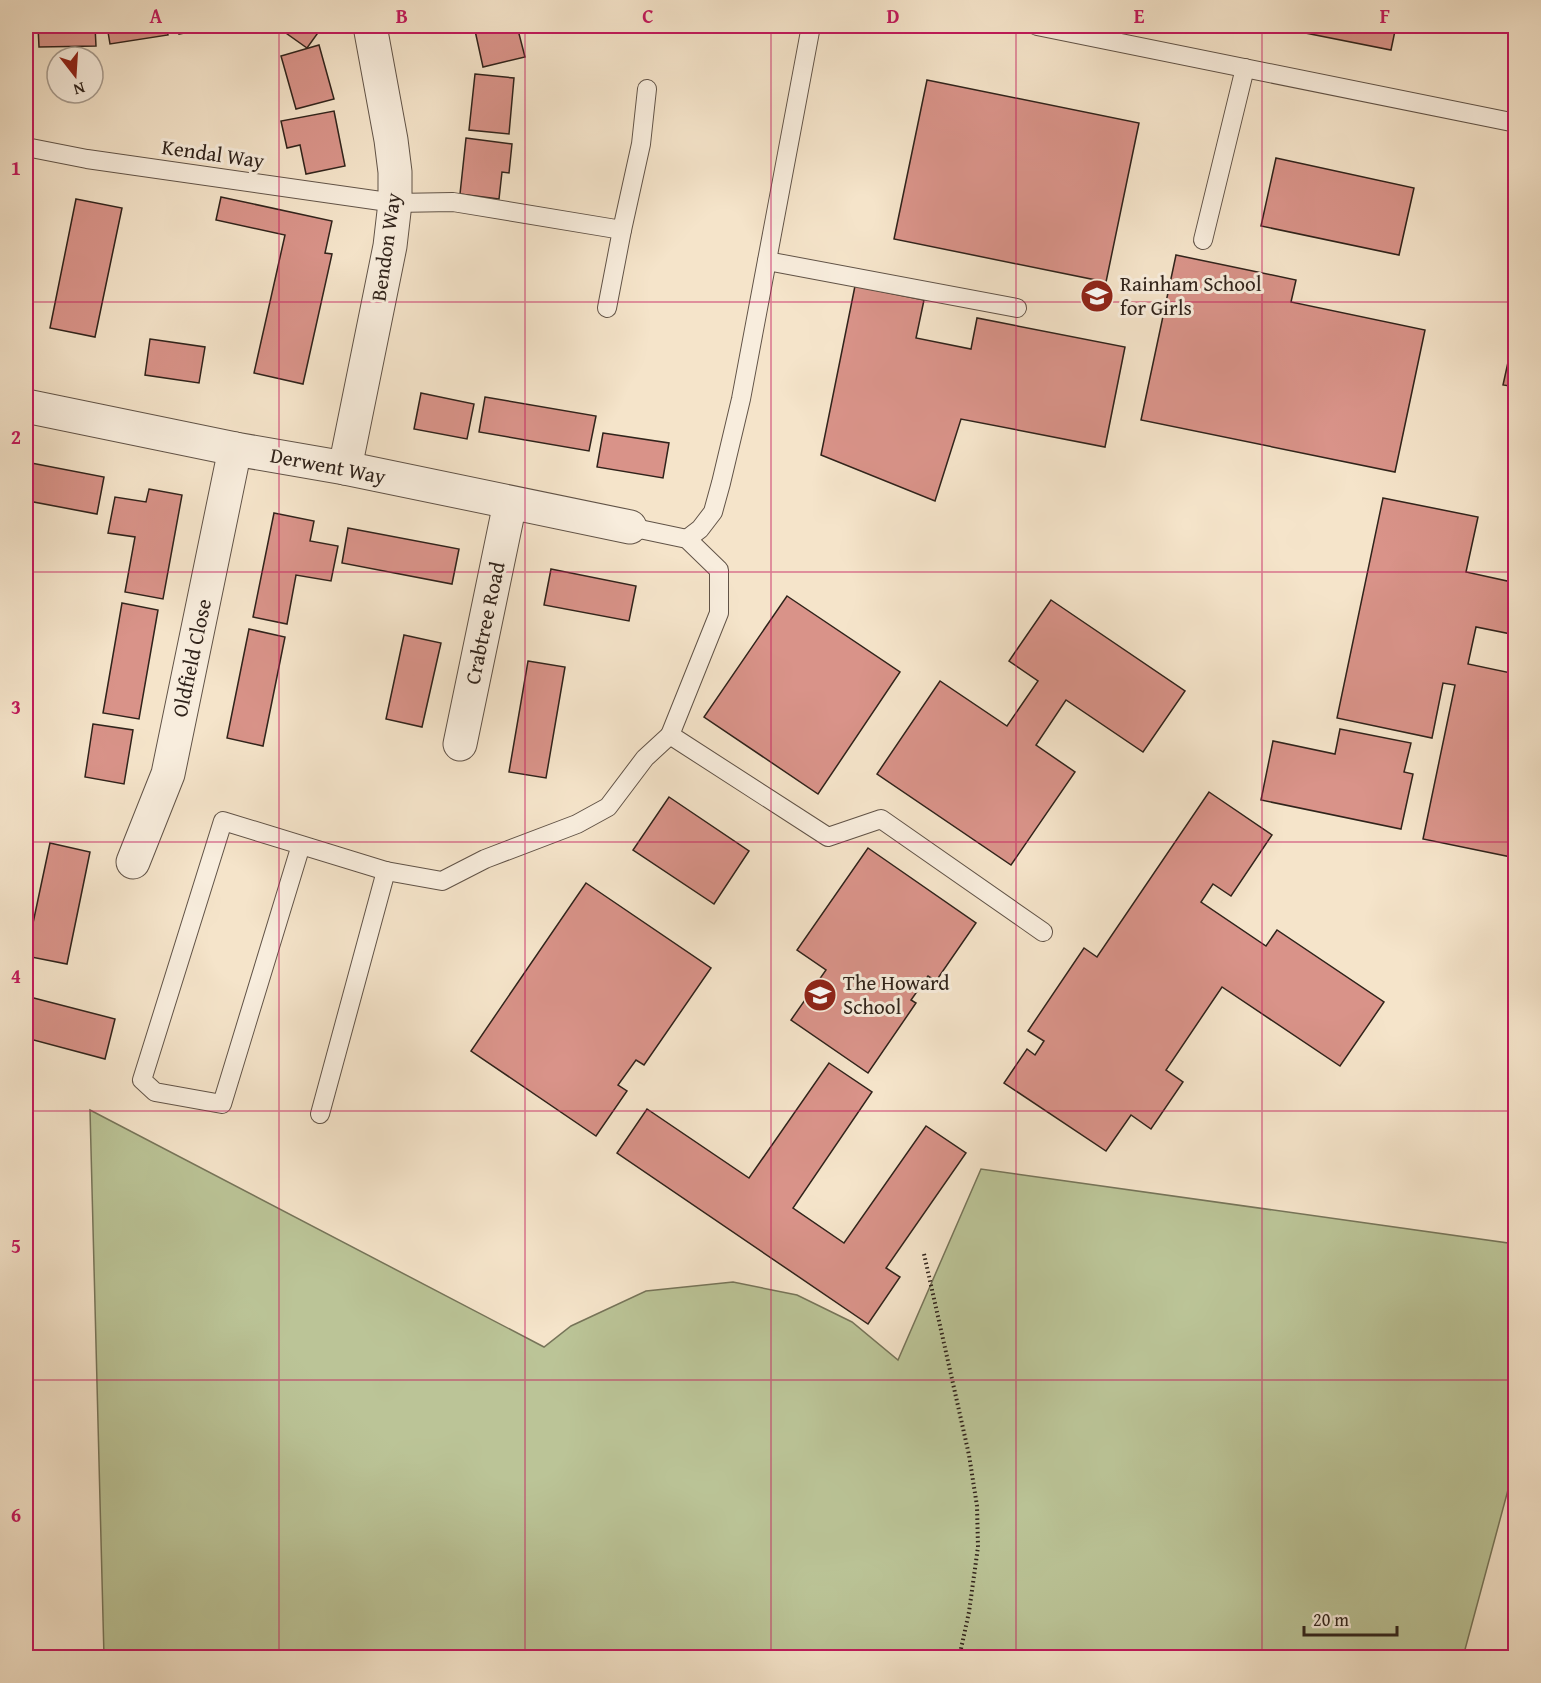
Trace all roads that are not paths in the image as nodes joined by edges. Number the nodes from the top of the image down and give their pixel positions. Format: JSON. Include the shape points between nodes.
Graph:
{"nodes":[{"id":1,"x":370,"y":26,"type":"edge"},
{"id":2,"x":811,"y":26,"type":"edge"},
{"id":3,"x":1037,"y":26,"type":"edge"},
{"id":4,"x":1245,"y":68,"type":"junction"},
{"id":5,"x":647,"y":89,"type":"dead end"},
{"id":6,"x":1515,"y":123,"type":"edge"},
{"id":7,"x":26,"y":147,"type":"edge"},
{"id":8,"x":395,"y":203,"type":"junction"},
{"id":9,"x":622,"y":230,"type":"junction"},
{"id":10,"x":1203,"y":240,"type":"dead end"},
{"id":11,"x":767,"y":261,"type":"junction"},
{"id":12,"x":607,"y":308,"type":"dead end"},
{"id":13,"x":1017,"y":308,"type":"dead end"},
{"id":14,"x":26,"y":406,"type":"edge"},
{"id":15,"x":235,"y":449,"type":"junction"},
{"id":16,"x":345,"y":468,"type":"junction"},
{"id":17,"x":510,"y":503,"type":"junction"},
{"id":18,"x":630,"y":527,"type":"joint"},
{"id":19,"x":687,"y":539,"type":"junction"},
{"id":20,"x":670,"y":735,"type":"junction"},
{"id":21,"x":460,"y":744,"type":"dead end"},
{"id":22,"x":301,"y":845,"type":"junction"},
{"id":23,"x":133,"y":862,"type":"dead end"},
{"id":24,"x":386,"y":871,"type":"junction"},
{"id":25,"x":1043,"y":932,"type":"dead end"},
{"id":26,"x":320,"y":1114,"type":"dead end"}],
"edges":[{"from":1,"to":8,"type":"street","name":"Bendon Way","via":[[391,140]]},
{"from":2,"to":11,"type":"lane"},
{"from":3,"to":4,"type":"lane"},
{"from":4,"to":6,"type":"lane"},
{"from":4,"to":10,"type":"lane"},
{"from":5,"to":9,"type":"lane","via":[[641,144]]},
{"from":7,"to":8,"type":"lane","name":"Kendal Way"},
{"from":8,"to":9,"type":"lane","name":"Kendal Way","via":[[453,202]]},
{"from":8,"to":16,"type":"street","name":"Bendon Way","via":[[390,246]]},
{"from":9,"to":12,"type":"lane"},
{"from":11,"to":13,"type":"lane"},
{"from":11,"to":19,"type":"lane","via":[[741,399],[713,512]]},
{"from":14,"to":15,"type":"street","name":"Derwent Way"},
{"from":15,"to":16,"type":"street","name":"Derwent Way"},
{"from":15,"to":23,"type":"street","name":"Oldfield Close","via":[[168,774]]},
{"from":16,"to":17,"type":"street","name":"Derwent Way"},
{"from":17,"to":18,"type":"street","name":"Derwent Way"},
{"from":17,"to":21,"type":"street","name":"Crabtree Road"},
{"from":18,"to":19,"type":"lane"},
{"from":19,"to":20,"type":"lane","via":[[719,570],[719,613]]},
{"from":20,"to":24,"type":"lane","via":[[645,758],[609,807],[577,824],[485,859],[442,881]]},
{"from":20,"to":25,"type":"lane","via":[[828,837],[881,819]]},
{"from":22,"to":22,"type":"lane","via":[[223,821],[142,1080],[155,1092],[222,1104]]},
{"from":22,"to":24,"type":"lane"},
{"from":24,"to":26,"type":"lane"}]}
